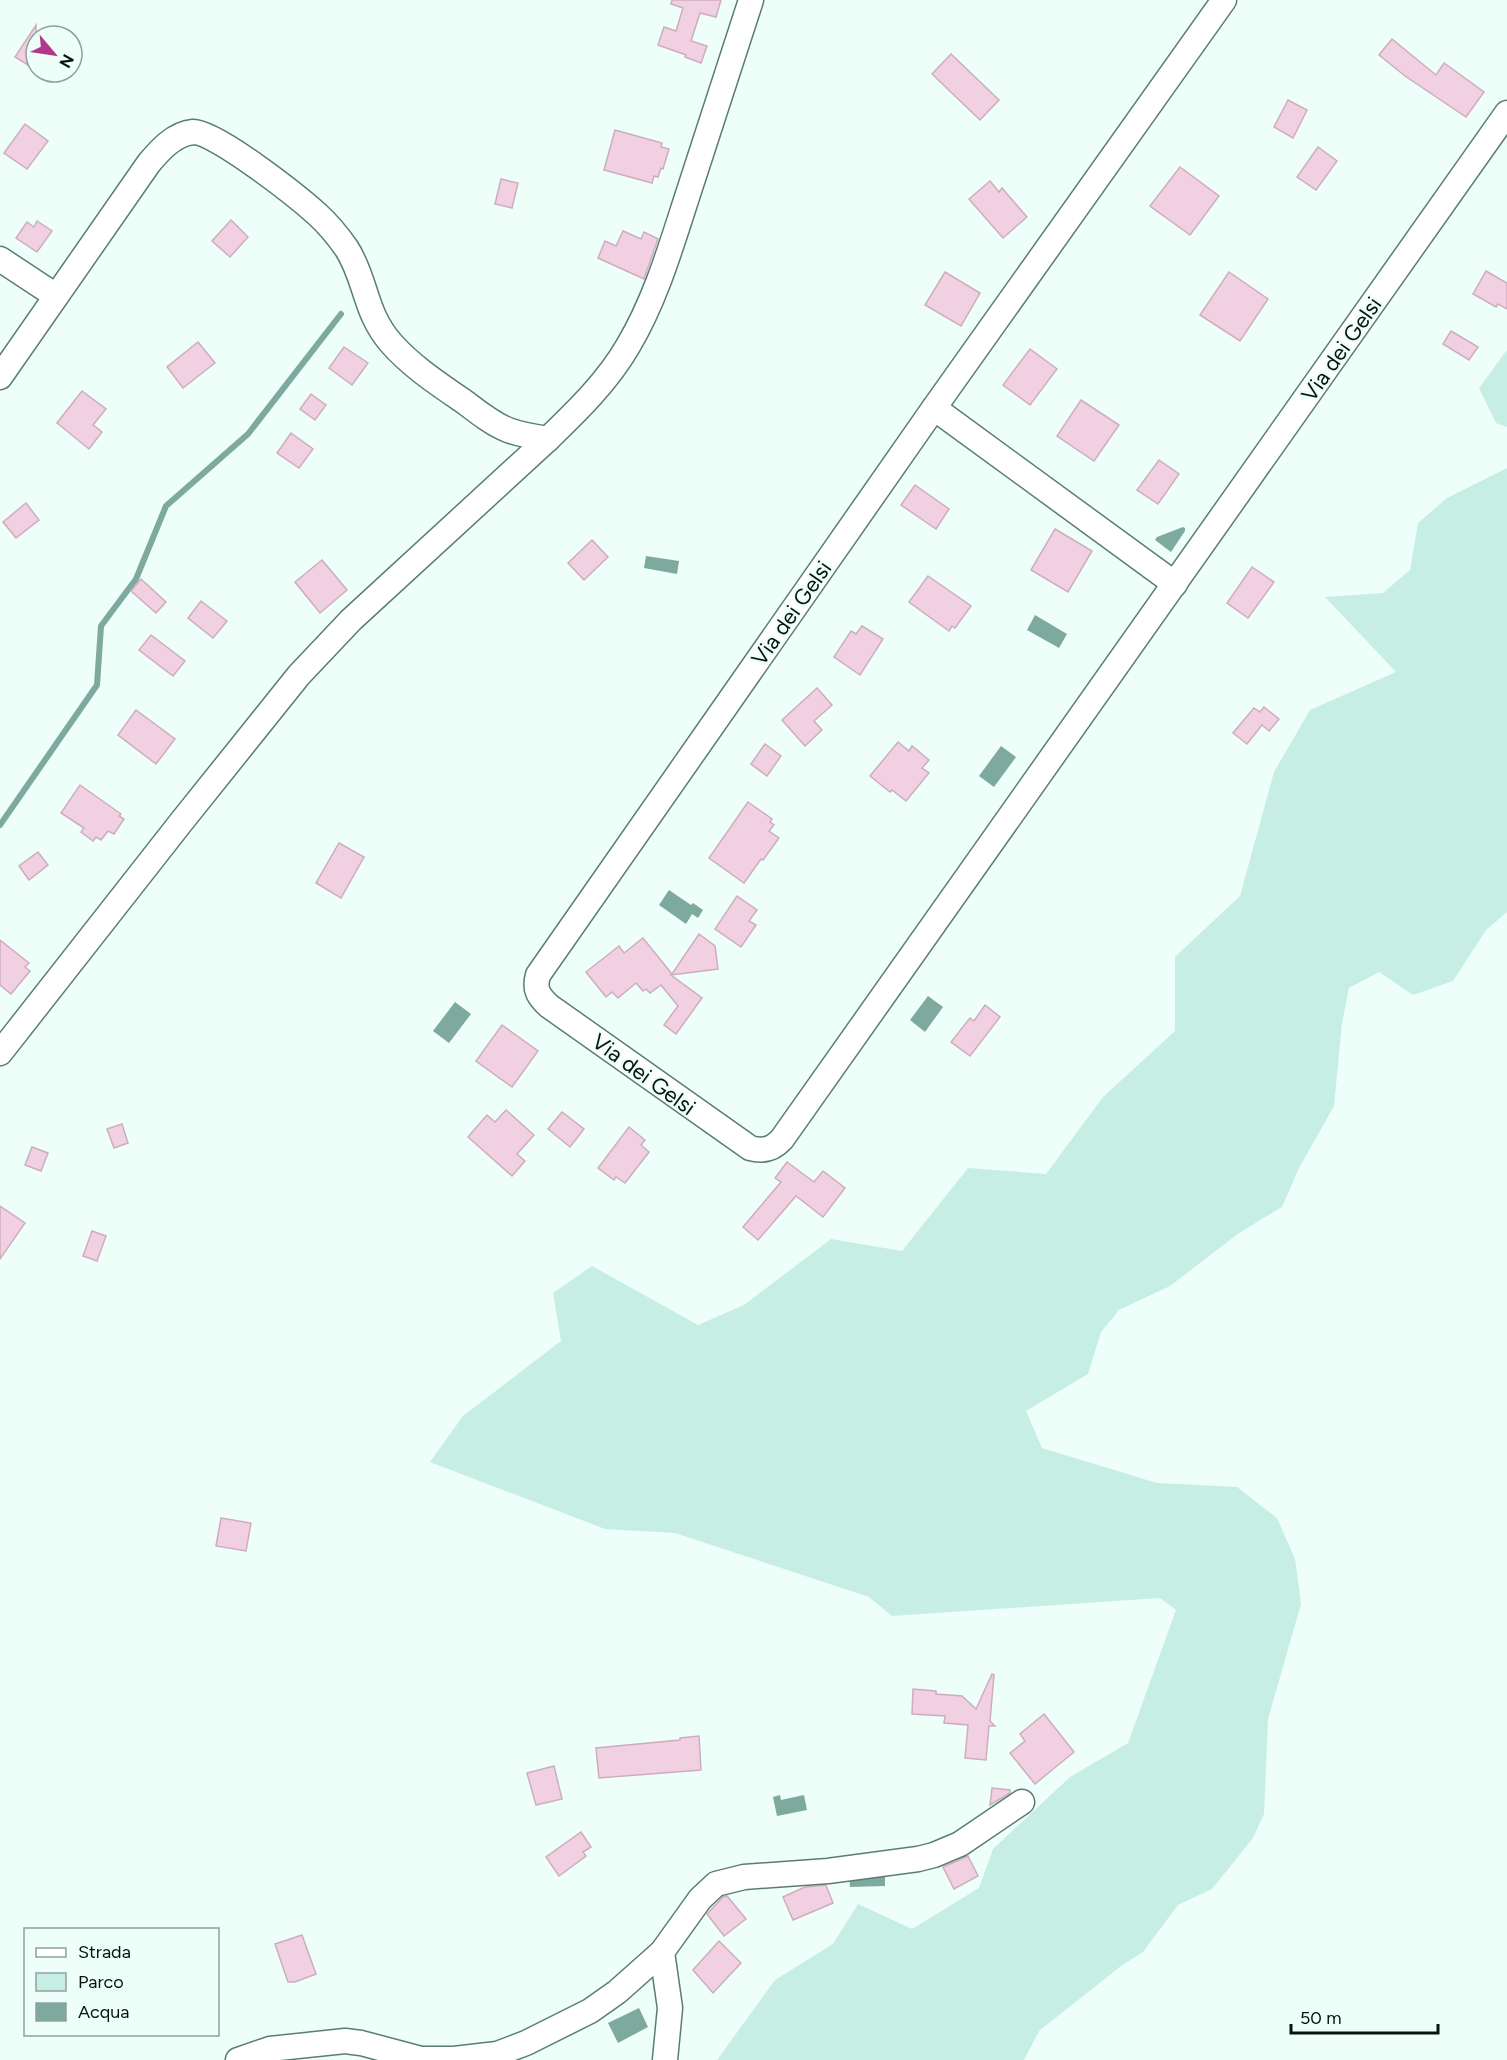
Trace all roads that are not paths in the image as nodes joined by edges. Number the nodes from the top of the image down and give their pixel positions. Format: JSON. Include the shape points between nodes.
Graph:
{"nodes":[{"id":1,"x":751,"y":0,"type":"edge"},
{"id":2,"x":1224,"y":0,"type":"edge"},
{"id":3,"x":1507,"y":113,"type":"edge"},
{"id":4,"x":0,"y":259,"type":"edge"},
{"id":5,"x":56,"y":296,"type":"junction"},
{"id":6,"x":0,"y":377,"type":"edge"},
{"id":7,"x":934,"y":408,"type":"junction"},
{"id":8,"x":548,"y":438,"type":"junction"},
{"id":9,"x":1175,"y":585,"type":"junction"},
{"id":10,"x":0,"y":1053,"type":"edge"},
{"id":11,"x":1022,"y":1802,"type":"dead end"},
{"id":12,"x":662,"y":1952,"type":"junction"},
{"id":13,"x":425,"y":2059,"type":"edge"},
{"id":14,"x":238,"y":2060,"type":"edge"},
{"id":15,"x":665,"y":2060,"type":"edge"}],
"edges":[{"from":1,"to":8,"type":"street","via":[[645,315],[607,377]]},
{"from":2,"to":7,"type":"street","name":"Via dei Gelsi"},
{"from":3,"to":9,"type":"street","name":"Via dei Gelsi"},
{"from":4,"to":5,"type":"street"},
{"from":5,"to":6,"type":"street"},
{"from":5,"to":8,"type":"street","via":[[160,150],[176,138],[200,133],[268,176],[324,221],[351,257],[380,328],[411,362],[500,426]]},
{"from":7,"to":9,"type":"street"},
{"from":7,"to":9,"type":"street","name":"Via dei Gelsi","via":[[542,969],[536,989],[549,1006],[744,1145],[758,1150],[771,1148],[782,1138]]},
{"from":8,"to":10,"type":"street","via":[[358,613],[299,675]]},
{"from":11,"to":12,"type":"street","via":[[960,1844],[927,1857],[722,1881],[700,1899]]},
{"from":12,"to":13,"type":"street","via":[[605,2001],[526,2043],[489,2056]]},
{"from":12,"to":15,"type":"street","via":[[670,2008]]},
{"from":13,"to":14,"type":"street","via":[[345,2041],[270,2049]]}]}
